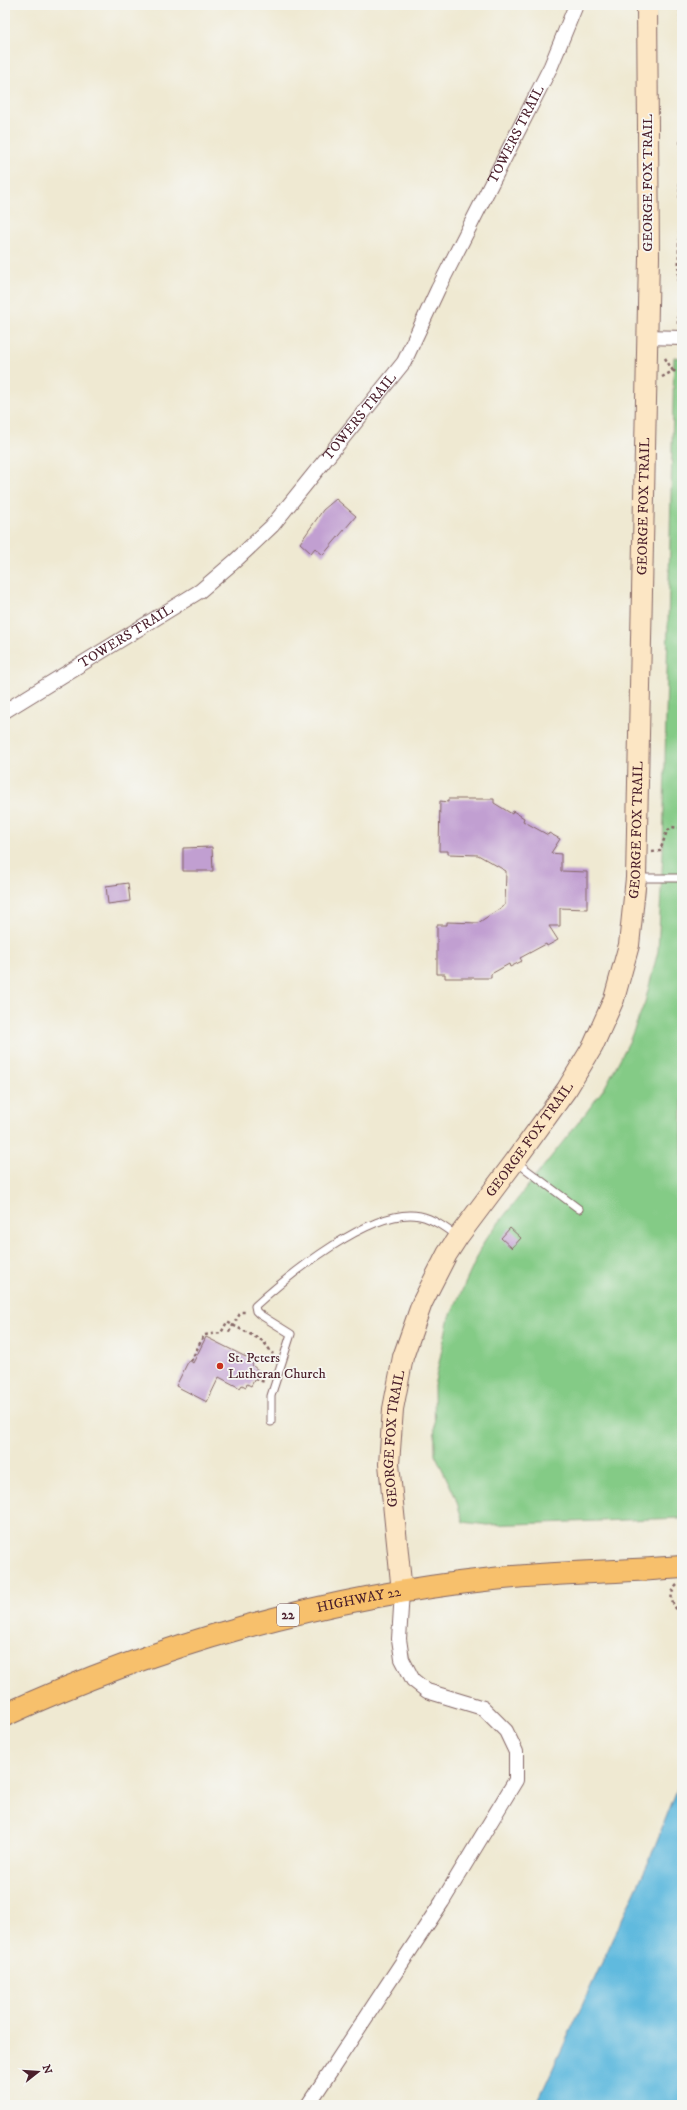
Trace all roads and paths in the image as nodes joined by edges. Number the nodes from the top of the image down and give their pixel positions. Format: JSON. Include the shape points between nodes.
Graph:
{"nodes":[{"id":1,"x":576,"y":5,"type":"edge"},
{"id":2,"x":647,"y":5,"type":"edge"},
{"id":3,"x":680,"y":5,"type":"edge"},
{"id":4,"x":678,"y":323,"type":"dead end"},
{"id":5,"x":648,"y":337,"type":"junction"},
{"id":6,"x":682,"y":338,"type":"edge"},
{"id":7,"x":680,"y":352,"type":"dead end"},
{"id":8,"x":673,"y":371,"type":"dead end"},
{"id":9,"x":680,"y":372,"type":"junction"},
{"id":10,"x":682,"y":387,"type":"edge"},
{"id":11,"x":5,"y":711,"type":"edge"},
{"id":12,"x":682,"y":833,"type":"edge"},
{"id":13,"x":637,"y":852,"type":"junction"},
{"id":14,"x":636,"y":878,"type":"junction"},
{"id":15,"x":682,"y":878,"type":"edge"},
{"id":16,"x":515,"y":1161,"type":"junction"},
{"id":17,"x":579,"y":1210,"type":"dead end"},
{"id":18,"x":458,"y":1237,"type":"junction"},
{"id":19,"x":256,"y":1311,"type":"junction"},
{"id":20,"x":232,"y":1325,"type":"junction"},
{"id":21,"x":229,"y":1332,"type":"dead end"},
{"id":22,"x":274,"y":1356,"type":"dead end"},
{"id":23,"x":191,"y":1361,"type":"dead end"},
{"id":24,"x":255,"y":1379,"type":"dead end"},
{"id":25,"x":269,"y":1381,"type":"dead end"},
{"id":26,"x":271,"y":1422,"type":"dead end"},
{"id":27,"x":682,"y":1567,"type":"edge"},
{"id":28,"x":682,"y":1582,"type":"edge"},
{"id":29,"x":402,"y":1592,"type":"junction"},
{"id":30,"x":682,"y":1614,"type":"edge"},
{"id":31,"x":5,"y":1715,"type":"edge"},
{"id":32,"x":308,"y":2105,"type":"edge"}],
"edges":[{"from":1,"to":11,"type":"street","name":"TOWERS TRAIL","via":[[551,66],[441,282],[404,362],[272,526],[200,591]]},
{"from":2,"to":5,"type":"street","name":"GEORGE FOX TRAIL"},
{"from":3,"to":4,"type":"path"},
{"from":5,"to":6,"type":"street"},
{"from":5,"to":13,"type":"street","name":"GEORGE FOX TRAIL"},
{"from":7,"to":9,"type":"path"},
{"from":8,"to":9,"type":"path"},
{"from":9,"to":10,"type":"path"},
{"from":12,"to":13,"type":"path","via":[[680,828],[672,827],[666,831],[660,851]]},
{"from":13,"to":14,"type":"street","name":"GEORGE FOX TRAIL"},
{"from":14,"to":15,"type":"lane"},
{"from":14,"to":16,"type":"street","name":"GEORGE FOX TRAIL","via":[[628,945],[611,1006],[593,1046]]},
{"from":16,"to":17,"type":"lane"},
{"from":16,"to":18,"type":"street","name":"GEORGE FOX TRAIL"},
{"from":18,"to":19,"type":"lane","via":[[443,1226],[420,1216],[399,1217],[367,1227],[342,1239],[274,1289],[255,1306]]},
{"from":18,"to":29,"type":"street","name":"GEORGE FOX TRAIL","via":[[422,1303],[403,1357],[392,1409],[389,1464]]},
{"from":19,"to":20,"type":"path","via":[[241,1312]]},
{"from":19,"to":26,"type":"lane","via":[[292,1334],[271,1396]]},
{"from":20,"to":21,"type":"path"},
{"from":20,"to":22,"type":"path","via":[[263,1341]]},
{"from":20,"to":23,"type":"path","via":[[227,1322],[221,1333],[204,1335]]},
{"from":24,"to":25,"type":"path"},
{"from":27,"to":29,"type":"main road","name":"HIGHWAY 22","number":"22","via":[[493,1579]]},
{"from":28,"to":30,"type":"path","via":[[674,1588],[671,1600]]},
{"from":29,"to":31,"type":"main road","name":"HIGHWAY 22","number":"22","via":[[293,1614],[176,1647],[43,1697]]},
{"from":29,"to":32,"type":"street","via":[[399,1639],[402,1659],[413,1680],[427,1691],[483,1708],[506,1731],[516,1752],[516,1780],[442,1902]]}]}
